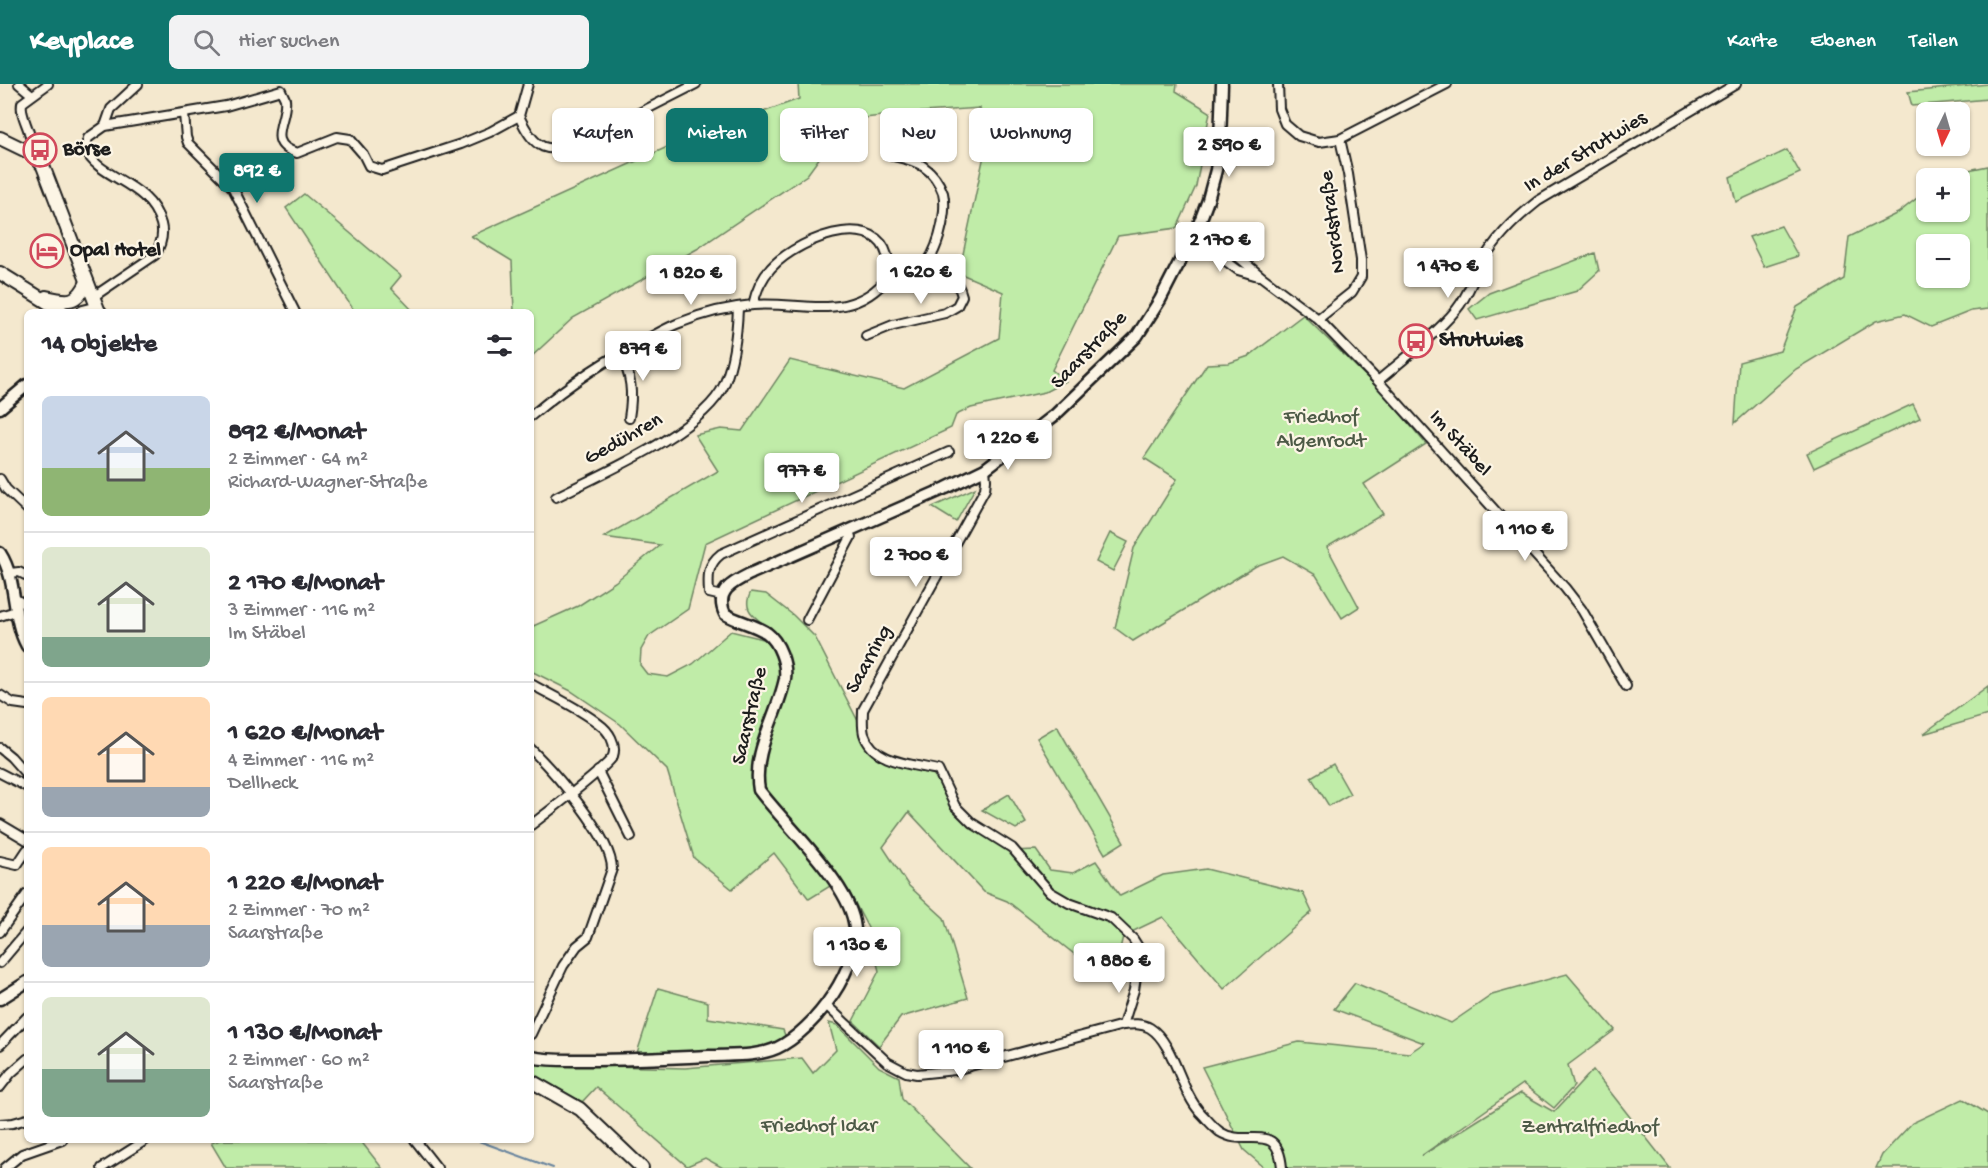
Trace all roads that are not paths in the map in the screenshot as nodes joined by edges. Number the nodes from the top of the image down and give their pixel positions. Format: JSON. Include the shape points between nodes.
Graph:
{"nodes":[{"id":1,"x":19,"y":84,"type":"edge"},
{"id":2,"x":48,"y":84,"type":"edge"},
{"id":3,"x":138,"y":84,"type":"edge"},
{"id":4,"x":528,"y":84,"type":"edge"},
{"id":5,"x":696,"y":84,"type":"edge"},
{"id":6,"x":1222,"y":84,"type":"edge"},
{"id":7,"x":1278,"y":84,"type":"edge"},
{"id":8,"x":1447,"y":84,"type":"edge"},
{"id":9,"x":1736,"y":84,"type":"edge"},
{"id":10,"x":31,"y":94,"type":"junction"},
{"id":11,"x":184,"y":114,"type":"junction"},
{"id":12,"x":519,"y":116,"type":"junction"},
{"id":13,"x":105,"y":126,"type":"junction"},
{"id":14,"x":0,"y":138,"type":"edge"},
{"id":15,"x":1340,"y":139,"type":"junction"},
{"id":16,"x":28,"y":151,"type":"junction"},
{"id":17,"x":911,"y":162,"type":"edge"},
{"id":18,"x":1199,"y":224,"type":"junction"},
{"id":19,"x":1193,"y":237,"type":"junction"},
{"id":20,"x":925,"y":266,"type":"junction"},
{"id":21,"x":0,"y":273,"type":"edge"},
{"id":22,"x":889,"y":276,"type":"junction"},
{"id":23,"x":1262,"y":277,"type":"junction"},
{"id":24,"x":87,"y":282,"type":"junction"},
{"id":25,"x":39,"y":296,"type":"junction"},
{"id":26,"x":93,"y":297,"type":"junction"},
{"id":27,"x":753,"y":305,"type":"junction"},
{"id":28,"x":738,"y":308,"type":"junction"},
{"id":29,"x":58,"y":309,"type":"edge"},
{"id":30,"x":98,"y":309,"type":"edge"},
{"id":31,"x":294,"y":309,"type":"edge"},
{"id":32,"x":1318,"y":319,"type":"junction"},
{"id":33,"x":866,"y":336,"type":"dead end"},
{"id":34,"x":619,"y":353,"type":"junction"},
{"id":35,"x":1378,"y":381,"type":"junction"},
{"id":36,"x":24,"y":388,"type":"edge"},
{"id":37,"x":0,"y":408,"type":"edge"},
{"id":38,"x":534,"y":414,"type":"edge"},
{"id":39,"x":629,"y":418,"type":"dead end"},
{"id":40,"x":949,"y":452,"type":"dead end"},
{"id":41,"x":985,"y":469,"type":"junction"},
{"id":42,"x":0,"y":479,"type":"edge"},
{"id":43,"x":556,"y":497,"type":"dead end"},
{"id":44,"x":24,"y":505,"type":"edge"},
{"id":45,"x":849,"y":531,"type":"junction"},
{"id":46,"x":0,"y":553,"type":"edge"},
{"id":47,"x":10,"y":573,"type":"junction"},
{"id":48,"x":24,"y":574,"type":"edge"},
{"id":49,"x":722,"y":596,"type":"junction"},
{"id":50,"x":16,"y":599,"type":"junction"},
{"id":51,"x":24,"y":604,"type":"edge"},
{"id":52,"x":16,"y":611,"type":"junction"},
{"id":53,"x":0,"y":616,"type":"edge"},
{"id":54,"x":807,"y":620,"type":"dead end"},
{"id":55,"x":24,"y":636,"type":"edge"},
{"id":56,"x":534,"y":686,"type":"edge"},
{"id":57,"x":1626,"y":686,"type":"dead end"},
{"id":58,"x":0,"y":695,"type":"edge"},
{"id":59,"x":24,"y":705,"type":"edge"},
{"id":60,"x":0,"y":748,"type":"edge"},
{"id":61,"x":534,"y":752,"type":"edge"},
{"id":62,"x":598,"y":771,"type":"junction"},
{"id":63,"x":24,"y":772,"type":"edge"},
{"id":64,"x":0,"y":773,"type":"edge"},
{"id":65,"x":24,"y":785,"type":"edge"},
{"id":66,"x":571,"y":793,"type":"junction"},
{"id":67,"x":534,"y":823,"type":"edge"},
{"id":68,"x":0,"y":824,"type":"edge"},
{"id":69,"x":631,"y":837,"type":"dead end"},
{"id":70,"x":24,"y":838,"type":"edge"},
{"id":71,"x":24,"y":854,"type":"edge"},
{"id":72,"x":0,"y":861,"type":"edge"},
{"id":73,"x":24,"y":898,"type":"edge"},
{"id":74,"x":0,"y":932,"type":"edge"},
{"id":75,"x":24,"y":935,"type":"edge"},
{"id":76,"x":0,"y":963,"type":"edge"},
{"id":77,"x":24,"y":984,"type":"edge"},
{"id":78,"x":0,"y":999,"type":"edge"},
{"id":79,"x":826,"y":1005,"type":"junction"},
{"id":80,"x":24,"y":1020,"type":"edge"},
{"id":81,"x":1123,"y":1025,"type":"junction"},
{"id":82,"x":534,"y":1028,"type":"edge"},
{"id":83,"x":0,"y":1045,"type":"edge"},
{"id":84,"x":534,"y":1057,"type":"edge"},
{"id":85,"x":24,"y":1062,"type":"edge"},
{"id":86,"x":534,"y":1083,"type":"edge"},
{"id":87,"x":0,"y":1087,"type":"edge"},
{"id":88,"x":24,"y":1120,"type":"edge"},
{"id":89,"x":0,"y":1124,"type":"edge"},
{"id":90,"x":53,"y":1143,"type":"edge"},
{"id":91,"x":141,"y":1143,"type":"edge"},
{"id":92,"x":417,"y":1143,"type":"edge"},
{"id":93,"x":5,"y":1168,"type":"edge"},
{"id":94,"x":102,"y":1168,"type":"edge"},
{"id":95,"x":437,"y":1168,"type":"edge"},
{"id":96,"x":642,"y":1168,"type":"edge"},
{"id":97,"x":1282,"y":1168,"type":"edge"}],
"edges":[{"from":1,"to":10,"type":"street"},
{"from":2,"to":10,"type":"street"},
{"from":3,"to":13,"type":"street","via":[[111,109]]},
{"from":4,"to":12,"type":"street"},
{"from":5,"to":12,"type":"street","via":[[562,149],[544,148],[529,137]]},
{"from":6,"to":18,"type":"street","name":"Saarstraße","via":[[1216,170]]},
{"from":7,"to":15,"type":"street","via":[[1279,109],[1286,124],[1299,136],[1319,142]]},
{"from":8,"to":15,"type":"street"},
{"from":9,"to":35,"type":"street","name":"In der Strutwies","via":[[1538,201],[1515,219],[1495,242],[1456,310]]},
{"from":10,"to":16,"type":"street","via":[[21,109],[31,140]]},
{"from":11,"to":12,"type":"street","via":[[281,90],[285,101],[279,129],[281,142],[289,151],[297,153],[336,137],[350,139],[369,166],[382,170],[461,144]]},
{"from":11,"to":13,"type":"street"},
{"from":11,"to":31,"type":"street","via":[[188,143],[233,188]]},
{"from":13,"to":26,"type":"street","via":[[88,138],[85,149],[89,159],[141,192],[158,212],[162,244],[155,255]]},
{"from":14,"to":16,"type":"main road"},
{"from":15,"to":32,"type":"street","name":"Nordstraße","via":[[1361,277],[1352,292]]},
{"from":16,"to":24,"type":"main road","via":[[43,166]]},
{"from":17,"to":20,"type":"street","via":[[922,165],[937,180],[942,192],[941,228]]},
{"from":18,"to":19,"type":"street","name":"Saarstraße"},
{"from":18,"to":23,"type":"street","name":"Im Stäbel"},
{"from":19,"to":23,"type":"street","name":"Im Stäbel","via":[[1238,270]]},
{"from":19,"to":41,"type":"street","name":"Saarstraße","via":[[1137,336],[1055,415]]},
{"from":20,"to":22,"type":"street","via":[[907,275]]},
{"from":20,"to":33,"type":"street","via":[[948,274],[959,284],[962,296],[957,306]]},
{"from":21,"to":25,"type":"main road"},
{"from":22,"to":27,"type":"street","via":[[870,294],[844,306]]},
{"from":22,"to":27,"type":"street","via":[[888,258],[880,242],[864,231],[840,231],[779,260],[761,281]]},
{"from":23,"to":32,"type":"street","name":"Im Stäbel"},
{"from":24,"to":25,"type":"main road","via":[[82,293],[68,301]]},
{"from":24,"to":26,"type":"main road"},
{"from":25,"to":29,"type":"main road"},
{"from":26,"to":30,"type":"main road"},
{"from":27,"to":28,"type":"street"},
{"from":28,"to":34,"type":"street","via":[[681,322]]},
{"from":28,"to":43,"type":"street","name":"Gedühren","via":[[732,360],[723,387],[707,409],[653,447]]},
{"from":32,"to":35,"type":"street","name":"Im Stäbel"},
{"from":34,"to":38,"type":"street","via":[[566,387]]},
{"from":34,"to":39,"type":"street","via":[[629,375]]},
{"from":35,"to":57,"type":"street","name":"Im Stäbel","via":[[1565,588]]},
{"from":36,"to":37,"type":"street"},
{"from":40,"to":49,"type":"street","via":[[721,554],[713,560],[708,580],[709,593]]},
{"from":41,"to":45,"type":"street","name":"Saarstraße"},
{"from":41,"to":81,"type":"street","name":"Saarring","via":[[985,489],[863,710],[863,731],[873,750],[886,758],[938,770],[955,806],[972,823],[1012,848],[1050,892],[1111,918],[1133,939],[1140,950]]},
{"from":42,"to":44,"type":"street"},
{"from":45,"to":49,"type":"street","name":"Saarstraße","via":[[737,580]]},
{"from":45,"to":54,"type":"street","via":[[851,537]]},
{"from":46,"to":47,"type":"street"},
{"from":47,"to":48,"type":"street"},
{"from":47,"to":50,"type":"street"},
{"from":49,"to":79,"type":"street","name":"Saarstraße","via":[[725,614],[768,634],[784,659],[785,677],[756,774],[759,790],[826,870],[852,914],[854,949]]},
{"from":50,"to":51,"type":"street"},
{"from":50,"to":52,"type":"street"},
{"from":52,"to":53,"type":"street"},
{"from":52,"to":55,"type":"street"},
{"from":56,"to":62,"type":"street","via":[[608,733],[614,753]]},
{"from":58,"to":59,"type":"street"},
{"from":60,"to":63,"type":"street"},
{"from":61,"to":66,"type":"street"},
{"from":62,"to":66,"type":"street"},
{"from":62,"to":69,"type":"street"},
{"from":64,"to":65,"type":"street"},
{"from":66,"to":67,"type":"street"},
{"from":66,"to":82,"type":"street","via":[[612,860],[612,869],[588,937],[563,966]]},
{"from":68,"to":70,"type":"street"},
{"from":71,"to":72,"type":"street","via":[[17,865]]},
{"from":73,"to":74,"type":"street"},
{"from":75,"to":76,"type":"street"},
{"from":77,"to":78,"type":"street"},
{"from":79,"to":81,"type":"street","via":[[887,1062],[906,1072],[927,1075]]},
{"from":79,"to":84,"type":"street","name":"Saarstraße","via":[[788,1042],[764,1052],[604,1060]]},
{"from":80,"to":83,"type":"street"},
{"from":81,"to":97,"type":"street","via":[[1143,1026],[1157,1035],[1197,1108],[1221,1132],[1238,1138],[1265,1138],[1276,1144]]},
{"from":85,"to":87,"type":"street"},
{"from":86,"to":96,"type":"main road","via":[[580,1108]]},
{"from":88,"to":89,"type":"street"},
{"from":90,"to":93,"type":"street","via":[[22,1154]]},
{"from":91,"to":94,"type":"street"},
{"from":92,"to":95,"type":"street"}]}
